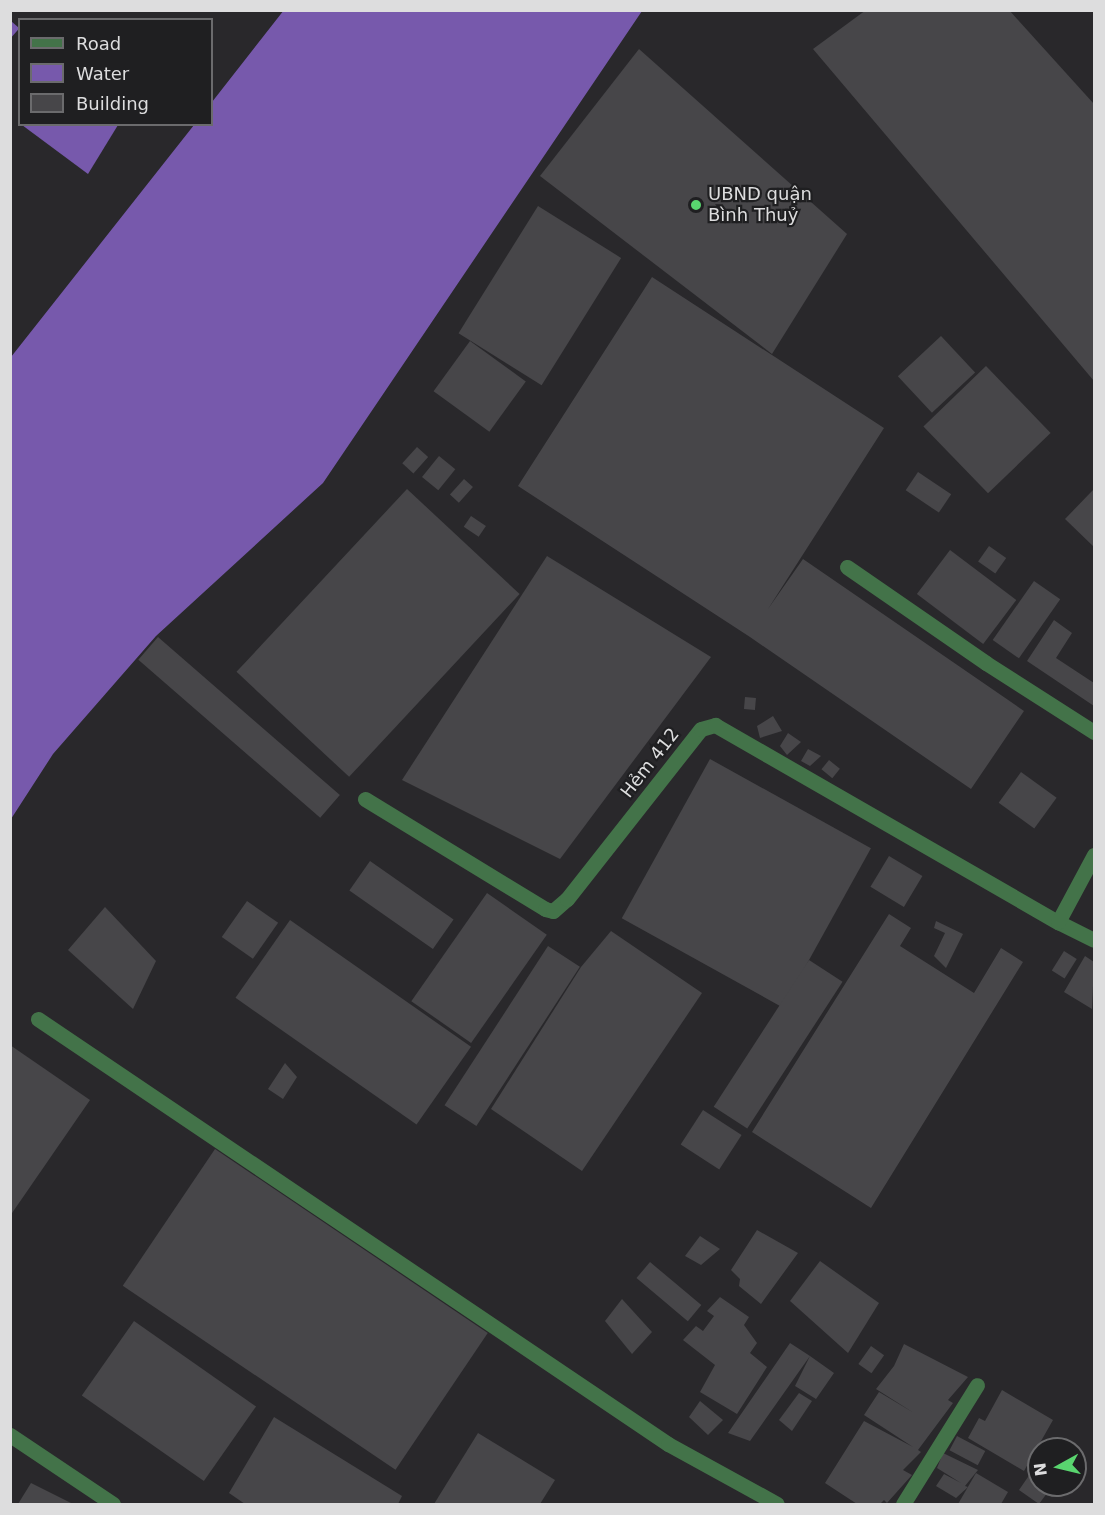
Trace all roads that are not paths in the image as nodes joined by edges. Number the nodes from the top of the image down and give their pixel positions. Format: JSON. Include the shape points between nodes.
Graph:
{"nodes":[{"id":1,"x":847,"y":567,"type":"dead end"},
{"id":2,"x":1095,"y":732,"type":"edge"},
{"id":3,"x":365,"y":799,"type":"dead end"},
{"id":4,"x":1095,"y":855,"type":"edge"},
{"id":5,"x":1058,"y":922,"type":"junction"},
{"id":6,"x":1095,"y":940,"type":"edge"},
{"id":7,"x":38,"y":1019,"type":"dead end"},
{"id":8,"x":976,"y":1386,"type":"dead end"},
{"id":9,"x":10,"y":1435,"type":"edge"},
{"id":10,"x":113,"y":1504,"type":"edge"},
{"id":11,"x":777,"y":1504,"type":"edge"},
{"id":12,"x":903,"y":1504,"type":"edge"}],
"edges":[{"from":1,"to":2,"type":"street"},
{"from":3,"to":5,"type":"street","name":"Hẻm 412","via":[[553,911],[567,899],[701,729],[715,725]]},
{"from":4,"to":5,"type":"street"},
{"from":5,"to":6,"type":"street"},
{"from":7,"to":11,"type":"street","via":[[668,1444]]},
{"from":8,"to":12,"type":"street"},
{"from":9,"to":10,"type":"street"}]}
